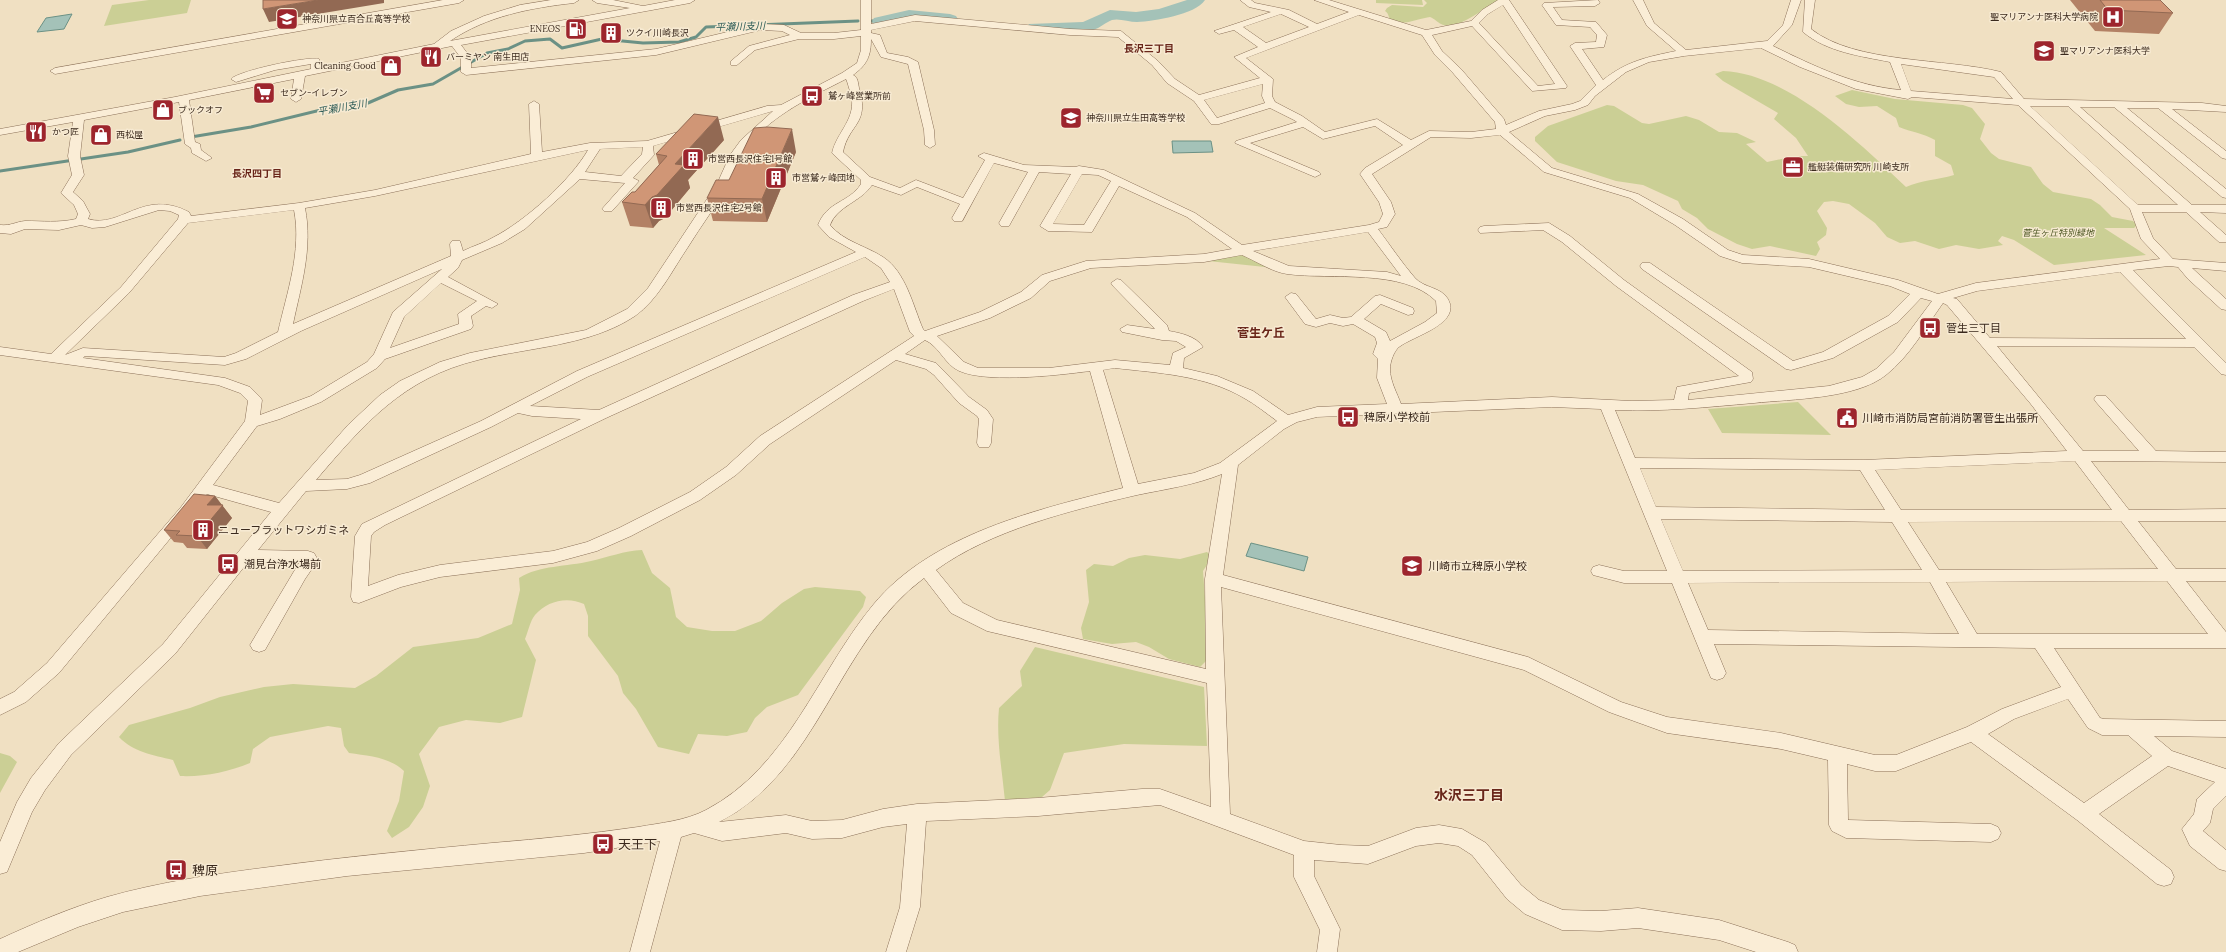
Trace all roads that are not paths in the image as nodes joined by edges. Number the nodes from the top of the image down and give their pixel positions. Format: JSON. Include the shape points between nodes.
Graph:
{"nodes":[{"id":1,"x":459,"y":0,"type":"edge"},
{"id":2,"x":574,"y":0,"type":"edge"},
{"id":3,"x":597,"y":0,"type":"edge"},
{"id":4,"x":690,"y":0,"type":"edge"},
{"id":5,"x":866,"y":0,"type":"edge"},
{"id":6,"x":1245,"y":0,"type":"edge"},
{"id":7,"x":1319,"y":0,"type":"edge"},
{"id":8,"x":1504,"y":0,"type":"edge"},
{"id":9,"x":1592,"y":0,"type":"edge"},
{"id":10,"x":1638,"y":0,"type":"edge"},
{"id":11,"x":1796,"y":0,"type":"edge"},
{"id":12,"x":1810,"y":0,"type":"edge"},
{"id":13,"x":639,"y":10,"type":"junction"},
{"id":14,"x":1279,"y":11,"type":"junction"},
{"id":15,"x":1356,"y":13,"type":"junction"},
{"id":16,"x":1474,"y":23,"type":"junction"},
{"id":17,"x":1234,"y":26,"type":"junction"},
{"id":18,"x":867,"y":28,"type":"junction"},
{"id":19,"x":1317,"y":28,"type":"junction"},
{"id":20,"x":1219,"y":30,"type":"dead end"},
{"id":21,"x":1426,"y":33,"type":"junction"},
{"id":22,"x":799,"y":36,"type":"junction"},
{"id":23,"x":454,"y":44,"type":"junction"},
{"id":24,"x":1763,"y":45,"type":"junction"},
{"id":25,"x":439,"y":46,"type":"junction"},
{"id":26,"x":1265,"y":47,"type":"junction"},
{"id":27,"x":1684,"y":53,"type":"junction"},
{"id":28,"x":1894,"y":59,"type":"junction"},
{"id":29,"x":734,"y":63,"type":"dead end"},
{"id":30,"x":55,"y":71,"type":"dead end"},
{"id":31,"x":316,"y":72,"type":"junction"},
{"id":32,"x":300,"y":75,"type":"junction"},
{"id":33,"x":846,"y":75,"type":"junction"},
{"id":34,"x":1268,"y":79,"type":"junction"},
{"id":35,"x":1602,"y":86,"type":"junction"},
{"id":36,"x":216,"y":92,"type":"junction"},
{"id":37,"x":1908,"y":96,"type":"junction"},
{"id":38,"x":184,"y":98,"type":"junction"},
{"id":39,"x":296,"y":99,"type":"dead end"},
{"id":40,"x":1198,"y":99,"type":"junction"},
{"id":41,"x":2022,"y":102,"type":"junction"},
{"id":42,"x":534,"y":104,"type":"dead end"},
{"id":43,"x":1271,"y":104,"type":"junction"},
{"id":44,"x":2071,"y":104,"type":"junction"},
{"id":45,"x":2117,"y":105,"type":"junction"},
{"id":46,"x":2162,"y":106,"type":"junction"},
{"id":47,"x":783,"y":108,"type":"junction"},
{"id":48,"x":2226,"y":109,"type":"edge"},
{"id":49,"x":77,"y":118,"type":"junction"},
{"id":50,"x":1305,"y":123,"type":"junction"},
{"id":51,"x":0,"y":132,"type":"edge"},
{"id":52,"x":1502,"y":132,"type":"junction"},
{"id":53,"x":648,"y":144,"type":"junction"},
{"id":54,"x":1409,"y":144,"type":"junction"},
{"id":55,"x":596,"y":146,"type":"junction"},
{"id":56,"x":930,"y":146,"type":"dead end"},
{"id":57,"x":537,"y":156,"type":"junction"},
{"id":58,"x":2226,"y":156,"type":"edge"},
{"id":59,"x":206,"y":158,"type":"dead end"},
{"id":60,"x":1035,"y":169,"type":"junction"},
{"id":61,"x":1079,"y":169,"type":"junction"},
{"id":62,"x":1315,"y":174,"type":"dead end"},
{"id":63,"x":577,"y":175,"type":"junction"},
{"id":64,"x":866,"y":179,"type":"junction"},
{"id":65,"x":624,"y":180,"type":"junction"},
{"id":66,"x":1117,"y":180,"type":"junction"},
{"id":67,"x":2226,"y":195,"type":"edge"},
{"id":68,"x":967,"y":203,"type":"junction"},
{"id":69,"x":299,"y":206,"type":"junction"},
{"id":70,"x":2135,"y":208,"type":"junction"},
{"id":71,"x":608,"y":209,"type":"dead end"},
{"id":72,"x":2190,"y":209,"type":"junction"},
{"id":73,"x":2226,"y":209,"type":"edge"},
{"id":74,"x":958,"y":218,"type":"dead end"},
{"id":75,"x":184,"y":220,"type":"junction"},
{"id":76,"x":81,"y":221,"type":"junction"},
{"id":77,"x":1005,"y":223,"type":"dead end"},
{"id":78,"x":1371,"y":228,"type":"junction"},
{"id":79,"x":0,"y":229,"type":"edge"},
{"id":80,"x":1484,"y":230,"type":"dead end"},
{"id":81,"x":2223,"y":239,"type":"dead end"},
{"id":82,"x":456,"y":244,"type":"dead end"},
{"id":83,"x":1241,"y":250,"type":"junction"},
{"id":84,"x":864,"y":253,"type":"junction"},
{"id":85,"x":457,"y":258,"type":"junction"},
{"id":86,"x":2175,"y":262,"type":"junction"},
{"id":87,"x":1646,"y":266,"type":"dead end"},
{"id":88,"x":2122,"y":267,"type":"junction"},
{"id":89,"x":2226,"y":267,"type":"edge"},
{"id":90,"x":440,"y":277,"type":"junction"},
{"id":91,"x":1412,"y":282,"type":"junction"},
{"id":92,"x":1117,"y":283,"type":"dead end"},
{"id":93,"x":897,"y":284,"type":"junction"},
{"id":94,"x":1918,"y":293,"type":"junction"},
{"id":95,"x":1291,"y":297,"type":"dead end"},
{"id":96,"x":1940,"y":298,"type":"junction"},
{"id":97,"x":2226,"y":306,"type":"edge"},
{"id":98,"x":1408,"y":311,"type":"dead end"},
{"id":99,"x":1355,"y":320,"type":"junction"},
{"id":100,"x":1127,"y":329,"type":"dead end"},
{"id":101,"x":284,"y":334,"type":"junction"},
{"id":102,"x":923,"y":336,"type":"junction"},
{"id":103,"x":1162,"y":336,"type":"junction"},
{"id":104,"x":1987,"y":342,"type":"junction"},
{"id":105,"x":2197,"y":342,"type":"junction"},
{"id":106,"x":0,"y":351,"type":"edge"},
{"id":107,"x":895,"y":355,"type":"junction"},
{"id":108,"x":380,"y":356,"type":"junction"},
{"id":109,"x":54,"y":358,"type":"junction"},
{"id":110,"x":1385,"y":359,"type":"junction"},
{"id":111,"x":70,"y":360,"type":"junction"},
{"id":112,"x":1095,"y":366,"type":"junction"},
{"id":113,"x":1176,"y":370,"type":"junction"},
{"id":114,"x":2226,"y":371,"type":"edge"},
{"id":115,"x":2101,"y":399,"type":"dead end"},
{"id":116,"x":1606,"y":405,"type":"junction"},
{"id":117,"x":1680,"y":405,"type":"junction"},
{"id":118,"x":517,"y":408,"type":"junction"},
{"id":119,"x":1396,"y":409,"type":"junction"},
{"id":120,"x":601,"y":415,"type":"junction"},
{"id":121,"x":1287,"y":421,"type":"junction"},
{"id":122,"x":252,"y":422,"type":"junction"},
{"id":123,"x":984,"y":443,"type":"dead end"},
{"id":124,"x":2077,"y":456,"type":"junction"},
{"id":125,"x":2153,"y":457,"type":"junction"},
{"id":126,"x":2226,"y":457,"type":"edge"},
{"id":127,"x":1632,"y":463,"type":"junction"},
{"id":128,"x":1231,"y":465,"type":"junction"},
{"id":129,"x":1864,"y":465,"type":"junction"},
{"id":130,"x":302,"y":486,"type":"junction"},
{"id":131,"x":204,"y":488,"type":"junction"},
{"id":132,"x":1132,"y":491,"type":"junction"},
{"id":133,"x":282,"y":509,"type":"junction"},
{"id":134,"x":1651,"y":513,"type":"junction"},
{"id":135,"x":2123,"y":513,"type":"junction"},
{"id":136,"x":2226,"y":514,"type":"edge"},
{"id":137,"x":1895,"y":516,"type":"junction"},
{"id":138,"x":245,"y":556,"type":"junction"},
{"id":139,"x":926,"y":569,"type":"junction"},
{"id":140,"x":1599,"y":571,"type":"dead end"},
{"id":141,"x":2171,"y":575,"type":"junction"},
{"id":142,"x":2226,"y":575,"type":"edge"},
{"id":143,"x":1677,"y":576,"type":"junction"},
{"id":144,"x":1935,"y":577,"type":"junction"},
{"id":145,"x":1213,"y":579,"type":"junction"},
{"id":146,"x":1702,"y":638,"type":"junction"},
{"id":147,"x":1972,"y":641,"type":"junction"},
{"id":148,"x":2040,"y":641,"type":"junction"},
{"id":149,"x":2225,"y":641,"type":"edge"},
{"id":150,"x":259,"y":645,"type":"dead end"},
{"id":151,"x":1717,"y":673,"type":"dead end"},
{"id":152,"x":1215,"y":678,"type":"junction"},
{"id":153,"x":2072,"y":690,"type":"junction"},
{"id":154,"x":0,"y":707,"type":"edge"},
{"id":155,"x":2132,"y":728,"type":"junction"},
{"id":156,"x":2226,"y":729,"type":"edge"},
{"id":157,"x":1973,"y":733,"type":"junction"},
{"id":158,"x":1837,"y":755,"type":"junction"},
{"id":159,"x":2166,"y":757,"type":"junction"},
{"id":160,"x":2226,"y":777,"type":"edge"},
{"id":161,"x":2226,"y":783,"type":"edge"},
{"id":162,"x":917,"y":813,"type":"junction"},
{"id":163,"x":2084,"y":814,"type":"junction"},
{"id":164,"x":1221,"y":820,"type":"junction"},
{"id":165,"x":694,"y":824,"type":"junction"},
{"id":166,"x":673,"y":830,"type":"junction"},
{"id":167,"x":1991,"y":833,"type":"dead end"},
{"id":168,"x":1304,"y":850,"type":"junction"},
{"id":169,"x":2226,"y":862,"type":"edge"},
{"id":170,"x":0,"y":865,"type":"edge"},
{"id":171,"x":2164,"y":877,"type":"dead end"},
{"id":172,"x":0,"y":950,"type":"edge"},
{"id":173,"x":640,"y":952,"type":"edge"},
{"id":174,"x":896,"y":952,"type":"edge"},
{"id":175,"x":1327,"y":952,"type":"edge"},
{"id":176,"x":1788,"y":952,"type":"edge"}],
"edges":[{"from":1,"to":30,"type":"street"},
{"from":2,"to":25,"type":"street","via":[[488,16],[458,31]]},
{"from":3,"to":13,"type":"street","via":[[635,5]]},
{"from":4,"to":13,"type":"street"},
{"from":5,"to":18,"type":"street"},
{"from":6,"to":14,"type":"street","via":[[1252,5]]},
{"from":7,"to":15,"type":"street"},
{"from":8,"to":16,"type":"street","via":[[1485,12]]},
{"from":8,"to":16,"type":"street","via":[[1562,86],[1536,89]]},
{"from":9,"to":35,"type":"street","via":[[1595,3],[1547,5],[1559,23],[1593,24],[1602,35],[1601,45],[1575,46]]},
{"from":10,"to":27,"type":"street","via":[[1650,24]]},
{"from":11,"to":24,"type":"street","via":[[1793,16],[1784,29],[1770,44]]},
{"from":12,"to":28,"type":"street","via":[[1806,30],[1809,35],[1838,48]]},
{"from":13,"to":23,"type":"street"},
{"from":14,"to":17,"type":"street"},
{"from":14,"to":19,"type":"street"},
{"from":15,"to":19,"type":"street"},
{"from":15,"to":21,"type":"street"},
{"from":16,"to":21,"type":"street"},
{"from":17,"to":20,"type":"street"},
{"from":17,"to":26,"type":"street"},
{"from":18,"to":22,"type":"street","via":[[834,36]]},
{"from":18,"to":33,"type":"street","via":[[864,59]]},
{"from":18,"to":40,"type":"street","via":[[915,18],[1121,34],[1155,63],[1170,81]]},
{"from":18,"to":56,"type":"street","via":[[877,37],[884,55],[914,62],[929,130]]},
{"from":19,"to":26,"type":"street"},
{"from":21,"to":52,"type":"street","via":[[1438,53],[1457,70],[1500,121]]},
{"from":22,"to":23,"type":"street","via":[[784,28],[761,27],[656,52],[466,72],[466,58]]},
{"from":22,"to":29,"type":"street","via":[[752,48]]},
{"from":23,"to":25,"type":"street"},
{"from":24,"to":27,"type":"street"},
{"from":24,"to":37,"type":"street","via":[[1804,65],[1860,87]]},
{"from":25,"to":31,"type":"street"},
{"from":26,"to":34,"type":"street","via":[[1239,57]]},
{"from":27,"to":35,"type":"street","via":[[1646,60],[1622,70]]},
{"from":28,"to":37,"type":"street"},
{"from":28,"to":41,"type":"street","via":[[1997,74]]},
{"from":31,"to":32,"type":"street"},
{"from":31,"to":36,"type":"street","via":[[316,61],[300,62],[217,85]]},
{"from":32,"to":36,"type":"street"},
{"from":32,"to":39,"type":"street"},
{"from":33,"to":47,"type":"street"},
{"from":33,"to":64,"type":"street","via":[[852,78],[858,107],[855,119],[842,138],[837,153]]},
{"from":34,"to":40,"type":"street"},
{"from":34,"to":43,"type":"street","via":[[1267,96]]},
{"from":35,"to":52,"type":"street","via":[[1584,103],[1526,119]]},
{"from":36,"to":38,"type":"street"},
{"from":37,"to":41,"type":"street"},
{"from":38,"to":49,"type":"street"},
{"from":38,"to":59,"type":"street","via":[[190,144],[196,146],[196,151]]},
{"from":40,"to":43,"type":"street","via":[[1215,122]]},
{"from":41,"to":44,"type":"street"},
{"from":41,"to":70,"type":"street"},
{"from":42,"to":57,"type":"street"},
{"from":43,"to":50,"type":"street"},
{"from":44,"to":45,"type":"street"},
{"from":44,"to":72,"type":"street"},
{"from":45,"to":46,"type":"street"},
{"from":45,"to":67,"type":"street"},
{"from":46,"to":48,"type":"street"},
{"from":46,"to":58,"type":"street"},
{"from":47,"to":53,"type":"street","via":[[771,108]]},
{"from":47,"to":130,"type":"street","via":[[740,148],[723,184],[653,290],[632,312],[589,333],[475,356],[445,365],[405,384],[371,410]]},
{"from":49,"to":51,"type":"street"},
{"from":49,"to":76,"type":"street","via":[[74,159],[78,175],[67,193],[79,203],[84,214]]},
{"from":50,"to":54,"type":"street","via":[[1323,136],[1376,122]]},
{"from":50,"to":62,"type":"street","via":[[1240,143]]},
{"from":52,"to":54,"type":"street","via":[[1471,135],[1435,133]]},
{"from":52,"to":94,"type":"street","via":[[1548,170],[1634,196],[1679,222],[1724,253],[1742,259],[1809,263],[1894,283]]},
{"from":53,"to":55,"type":"street"},
{"from":53,"to":65,"type":"street","via":[[648,155]]},
{"from":54,"to":78,"type":"street","via":[[1366,174],[1385,202],[1389,214],[1383,224]]},
{"from":55,"to":57,"type":"street"},
{"from":55,"to":63,"type":"street"},
{"from":57,"to":69,"type":"street","via":[[375,193]]},
{"from":60,"to":61,"type":"street"},
{"from":60,"to":68,"type":"street","via":[[987,157]]},
{"from":60,"to":77,"type":"street"},
{"from":61,"to":66,"type":"street","via":[[1100,172]]},
{"from":61,"to":66,"type":"street","via":[[1046,226],[1048,228],[1088,228]]},
{"from":63,"to":65,"type":"street"},
{"from":63,"to":85,"type":"street","via":[[521,226],[498,240]]},
{"from":64,"to":68,"type":"street","via":[[901,192],[916,183]]},
{"from":64,"to":84,"type":"street","via":[[864,191],[831,211],[824,225]]},
{"from":65,"to":71,"type":"street","via":[[634,181]]},
{"from":66,"to":83,"type":"street","via":[[1191,214]]},
{"from":68,"to":74,"type":"street"},
{"from":69,"to":75,"type":"street"},
{"from":69,"to":101,"type":"street","via":[[303,219],[298,277]]},
{"from":70,"to":72,"type":"street"},
{"from":70,"to":86,"type":"street","via":[[2147,239]]},
{"from":72,"to":73,"type":"street"},
{"from":72,"to":81,"type":"street"},
{"from":75,"to":76,"type":"street","via":[[185,214],[179,209],[155,207],[100,224],[87,224]]},
{"from":75,"to":109,"type":"street","via":[[126,290]]},
{"from":76,"to":79,"type":"street","via":[[59,226],[23,225],[11,230]]},
{"from":78,"to":83,"type":"street"},
{"from":78,"to":91,"type":"street"},
{"from":80,"to":117,"type":"street","via":[[1545,226],[1745,372],[1746,379],[1682,390]]},
{"from":82,"to":85,"type":"street"},
{"from":83,"to":91,"type":"street","via":[[1287,270],[1387,276]]},
{"from":83,"to":102,"type":"street","via":[[1204,258],[1090,264],[1046,278],[1026,295],[985,315]]},
{"from":84,"to":93,"type":"street","via":[[879,260],[893,275]]},
{"from":84,"to":118,"type":"street","via":[[582,374]]},
{"from":85,"to":90,"type":"street","via":[[454,265]]},
{"from":85,"to":101,"type":"street"},
{"from":86,"to":88,"type":"street"},
{"from":86,"to":89,"type":"street"},
{"from":86,"to":97,"type":"street"},
{"from":87,"to":94,"type":"street","via":[[1791,366],[1828,355],[1893,319]]},
{"from":88,"to":96,"type":"street","via":[[1976,287]]},
{"from":88,"to":105,"type":"street"},
{"from":90,"to":108,"type":"street","via":[[398,315]]},
{"from":90,"to":108,"type":"street","via":[[489,302],[464,314],[466,326]]},
{"from":91,"to":110,"type":"street","via":[[1435,293],[1442,300],[1443,315],[1393,346]]},
{"from":92,"to":103,"type":"street","via":[[1162,328]]},
{"from":93,"to":102,"type":"street","via":[[917,332]]},
{"from":93,"to":120,"type":"street","via":[[858,298]]},
{"from":94,"to":96,"type":"street"},
{"from":95,"to":99,"type":"street","via":[[1310,321],[1316,323],[1330,319],[1343,322]]},
{"from":96,"to":104,"type":"street","via":[[1953,303]]},
{"from":96,"to":117,"type":"street","via":[[1899,355],[1867,380],[1830,391]]},
{"from":98,"to":99,"type":"street","via":[[1380,299]]},
{"from":99,"to":110,"type":"street","via":[[1381,335],[1384,342],[1380,354]]},
{"from":100,"to":103,"type":"street"},
{"from":101,"to":111,"type":"street","via":[[241,356],[225,361],[82,352]]},
{"from":102,"to":107,"type":"street"},
{"from":102,"to":112,"type":"street","via":[[936,340],[959,366],[977,372],[1049,372]]},
{"from":103,"to":113,"type":"street","via":[[1180,337],[1196,347],[1178,356]]},
{"from":104,"to":105,"type":"street"},
{"from":104,"to":124,"type":"street"},
{"from":105,"to":114,"type":"street"},
{"from":106,"to":109,"type":"street"},
{"from":107,"to":120,"type":"street","via":[[765,440],[731,471],[695,496],[625,532],[591,547],[553,557],[440,571],[398,581],[360,597],[363,536],[368,528]]},
{"from":107,"to":123,"type":"street","via":[[931,366],[964,400],[982,413],[986,419]]},
{"from":108,"to":122,"type":"street","via":[[372,365],[316,398],[275,416]]},
{"from":109,"to":111,"type":"street"},
{"from":110,"to":119,"type":"street","via":[[1384,378]]},
{"from":111,"to":122,"type":"street","via":[[220,381],[245,390],[255,400]]},
{"from":112,"to":113,"type":"street","via":[[1115,364]]},
{"from":112,"to":132,"type":"street"},
{"from":113,"to":121,"type":"street","via":[[1212,379],[1248,394]]},
{"from":115,"to":125,"type":"street"},
{"from":116,"to":117,"type":"street"},
{"from":116,"to":119,"type":"street","via":[[1552,402]]},
{"from":116,"to":127,"type":"street"},
{"from":118,"to":120,"type":"street"},
{"from":118,"to":130,"type":"street","via":[[365,479],[347,484]]},
{"from":119,"to":121,"type":"street","via":[[1317,412]]},
{"from":121,"to":128,"type":"street"},
{"from":122,"to":131,"type":"street"},
{"from":124,"to":125,"type":"street"},
{"from":124,"to":129,"type":"street"},
{"from":124,"to":135,"type":"street"},
{"from":125,"to":126,"type":"street"},
{"from":127,"to":129,"type":"street"},
{"from":127,"to":134,"type":"street"},
{"from":128,"to":132,"type":"street","via":[[1196,478]]},
{"from":128,"to":145,"type":"street"},
{"from":129,"to":137,"type":"street"},
{"from":130,"to":133,"type":"street"},
{"from":131,"to":133,"type":"street"},
{"from":131,"to":154,"type":"street","via":[[53,668],[20,697]]},
{"from":132,"to":139,"type":"street","via":[[1076,505],[1014,526],[965,546]]},
{"from":133,"to":138,"type":"street"},
{"from":134,"to":137,"type":"street"},
{"from":134,"to":143,"type":"street"},
{"from":135,"to":136,"type":"street"},
{"from":135,"to":137,"type":"street"},
{"from":135,"to":141,"type":"street"},
{"from":137,"to":144,"type":"street"},
{"from":138,"to":150,"type":"street","via":[[301,556],[310,560]]},
{"from":138,"to":170,"type":"street","via":[[169,649],[65,749],[38,784],[24,808]]},
{"from":139,"to":152,"type":"street","via":[[958,608],[993,626]]},
{"from":139,"to":165,"type":"street","via":[[882,607],[826,688],[785,754],[764,778],[716,815]]},
{"from":140,"to":143,"type":"street","via":[[1624,577]]},
{"from":141,"to":142,"type":"street"},
{"from":141,"to":144,"type":"street"},
{"from":141,"to":149,"type":"street"},
{"from":143,"to":144,"type":"street"},
{"from":143,"to":146,"type":"street"},
{"from":144,"to":147,"type":"street"},
{"from":145,"to":152,"type":"street"},
{"from":145,"to":158,"type":"street","via":[[1528,664],[1615,707],[1667,725],[1702,732],[1781,741]]},
{"from":146,"to":147,"type":"street"},
{"from":146,"to":151,"type":"street"},
{"from":147,"to":148,"type":"street"},
{"from":148,"to":149,"type":"street"},
{"from":148,"to":153,"type":"street"},
{"from":152,"to":164,"type":"street"},
{"from":153,"to":155,"type":"street","via":[[2094,723],[2102,727]]},
{"from":153,"to":157,"type":"street","via":[[2008,714]]},
{"from":155,"to":156,"type":"street"},
{"from":155,"to":159,"type":"street"},
{"from":157,"to":158,"type":"street","via":[[1896,763],[1875,763]]},
{"from":157,"to":163,"type":"street"},
{"from":158,"to":167,"type":"street","via":[[1839,825],[1846,829]]},
{"from":159,"to":160,"type":"street"},
{"from":159,"to":163,"type":"street"},
{"from":161,"to":169,"type":"street","via":[[2204,805],[2203,817],[2192,830],[2196,840]]},
{"from":162,"to":164,"type":"street","via":[[1160,797]]},
{"from":162,"to":165,"type":"street","via":[[883,818],[842,829],[812,830],[786,824],[722,832]]},
{"from":162,"to":174,"type":"street","via":[[910,907]]},
{"from":163,"to":171,"type":"street"},
{"from":164,"to":168,"type":"street"},
{"from":165,"to":166,"type":"street"},
{"from":166,"to":172,"type":"street","via":[[594,843],[320,869],[187,888],[104,908]]},
{"from":166,"to":173,"type":"street"},
{"from":168,"to":175,"type":"street","via":[[1304,876],[1330,929]]},
{"from":168,"to":176,"type":"street","via":[[1368,855],[1416,837],[1439,834],[1462,838],[1479,849],[1514,892],[1532,907],[1562,920],[1601,921],[1638,918],[1719,930]]}]}
